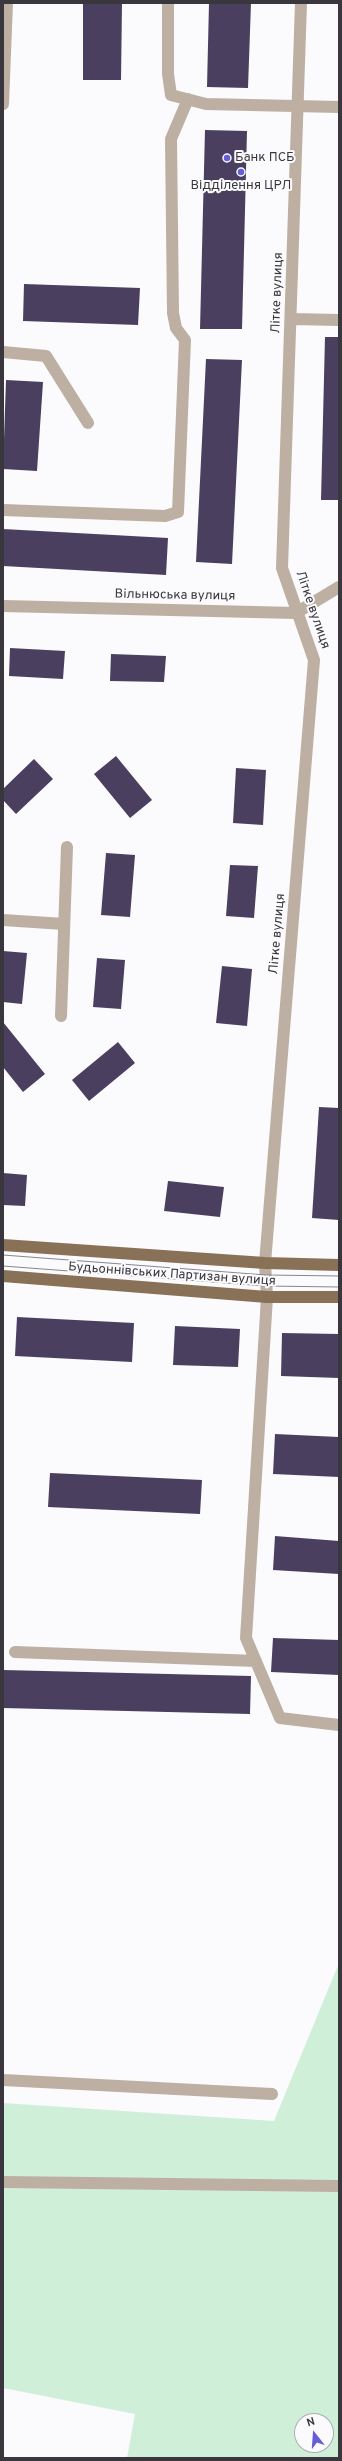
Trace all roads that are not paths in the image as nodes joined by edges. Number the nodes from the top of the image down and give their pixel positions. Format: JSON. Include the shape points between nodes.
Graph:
{"nodes":[{"id":1,"x":7,"y":3,"type":"edge"},
{"id":2,"x":168,"y":3,"type":"edge"},
{"id":3,"x":302,"y":3,"type":"edge"},
{"id":4,"x":188,"y":99,"type":"junction"},
{"id":5,"x":3,"y":104,"type":"edge"},
{"id":6,"x":298,"y":105,"type":"junction"},
{"id":7,"x":339,"y":107,"type":"edge"},
{"id":8,"x":291,"y":319,"type":"junction"},
{"id":9,"x":339,"y":320,"type":"edge"},
{"id":10,"x":3,"y":352,"type":"edge"},
{"id":11,"x":88,"y":423,"type":"dead end"},
{"id":12,"x":3,"y":510,"type":"edge"},
{"id":13,"x":339,"y":587,"type":"edge"},
{"id":14,"x":3,"y":606,"type":"edge"},
{"id":15,"x":296,"y":613,"type":"junction"},
{"id":16,"x":67,"y":847,"type":"dead end"},
{"id":17,"x":3,"y":920,"type":"edge"},
{"id":18,"x":64,"y":924,"type":"junction"},
{"id":19,"x":61,"y":1016,"type":"dead end"},
{"id":20,"x":3,"y":1245,"type":"edge"},
{"id":21,"x":265,"y":1263,"type":"junction"},
{"id":22,"x":339,"y":1265,"type":"edge"},
{"id":23,"x":3,"y":1276,"type":"edge"},
{"id":24,"x":267,"y":1297,"type":"junction"},
{"id":25,"x":339,"y":1297,"type":"edge"},
{"id":26,"x":15,"y":1652,"type":"dead end"},
{"id":27,"x":256,"y":1661,"type":"junction"},
{"id":28,"x":339,"y":1725,"type":"edge"},
{"id":29,"x":3,"y":2080,"type":"edge"},
{"id":30,"x":272,"y":2094,"type":"dead end"},
{"id":31,"x":3,"y":2182,"type":"edge"},
{"id":32,"x":339,"y":2186,"type":"edge"}],
"edges":[{"from":1,"to":5,"type":"street"},
{"from":2,"to":4,"type":"street","via":[[168,74],[171,95]]},
{"from":3,"to":6,"type":"street","name":"Літке вулиця"},
{"from":4,"to":6,"type":"street","via":[[206,104]]},
{"from":4,"to":12,"type":"street","via":[[171,140],[173,313],[176,328],[186,340],[178,512],[165,516]]},
{"from":6,"to":7,"type":"street"},
{"from":6,"to":8,"type":"street","name":"Літке вулиця"},
{"from":8,"to":9,"type":"street"},
{"from":8,"to":15,"type":"street","name":"Літке вулиця","via":[[282,568]]},
{"from":10,"to":11,"type":"street","via":[[46,356]]},
{"from":13,"to":15,"type":"street"},
{"from":14,"to":15,"type":"street","name":"Вільнюська вулиця"},
{"from":15,"to":21,"type":"street","name":"Літке вулиця","via":[[314,660]]},
{"from":16,"to":18,"type":"street"},
{"from":17,"to":18,"type":"street"},
{"from":18,"to":19,"type":"street"},
{"from":20,"to":21,"type":"main road","name":"Будьоннівських Партизан вулиця"},
{"from":21,"to":22,"type":"main road","name":"Будьоннівських Партизан вулиця"},
{"from":21,"to":24,"type":"street","name":"Літке вулиця"},
{"from":23,"to":24,"type":"main road","name":"Будьоннівських Партизан вулиця"},
{"from":24,"to":25,"type":"main road","name":"Будьоннівських Партизан вулиця"},
{"from":24,"to":27,"type":"street","name":"Літке вулиця","via":[[246,1638]]},
{"from":26,"to":27,"type":"street"},
{"from":27,"to":28,"type":"street","name":"Літке вулиця","via":[[280,1718]]},
{"from":29,"to":30,"type":"street"},
{"from":31,"to":32,"type":"street"}]}
